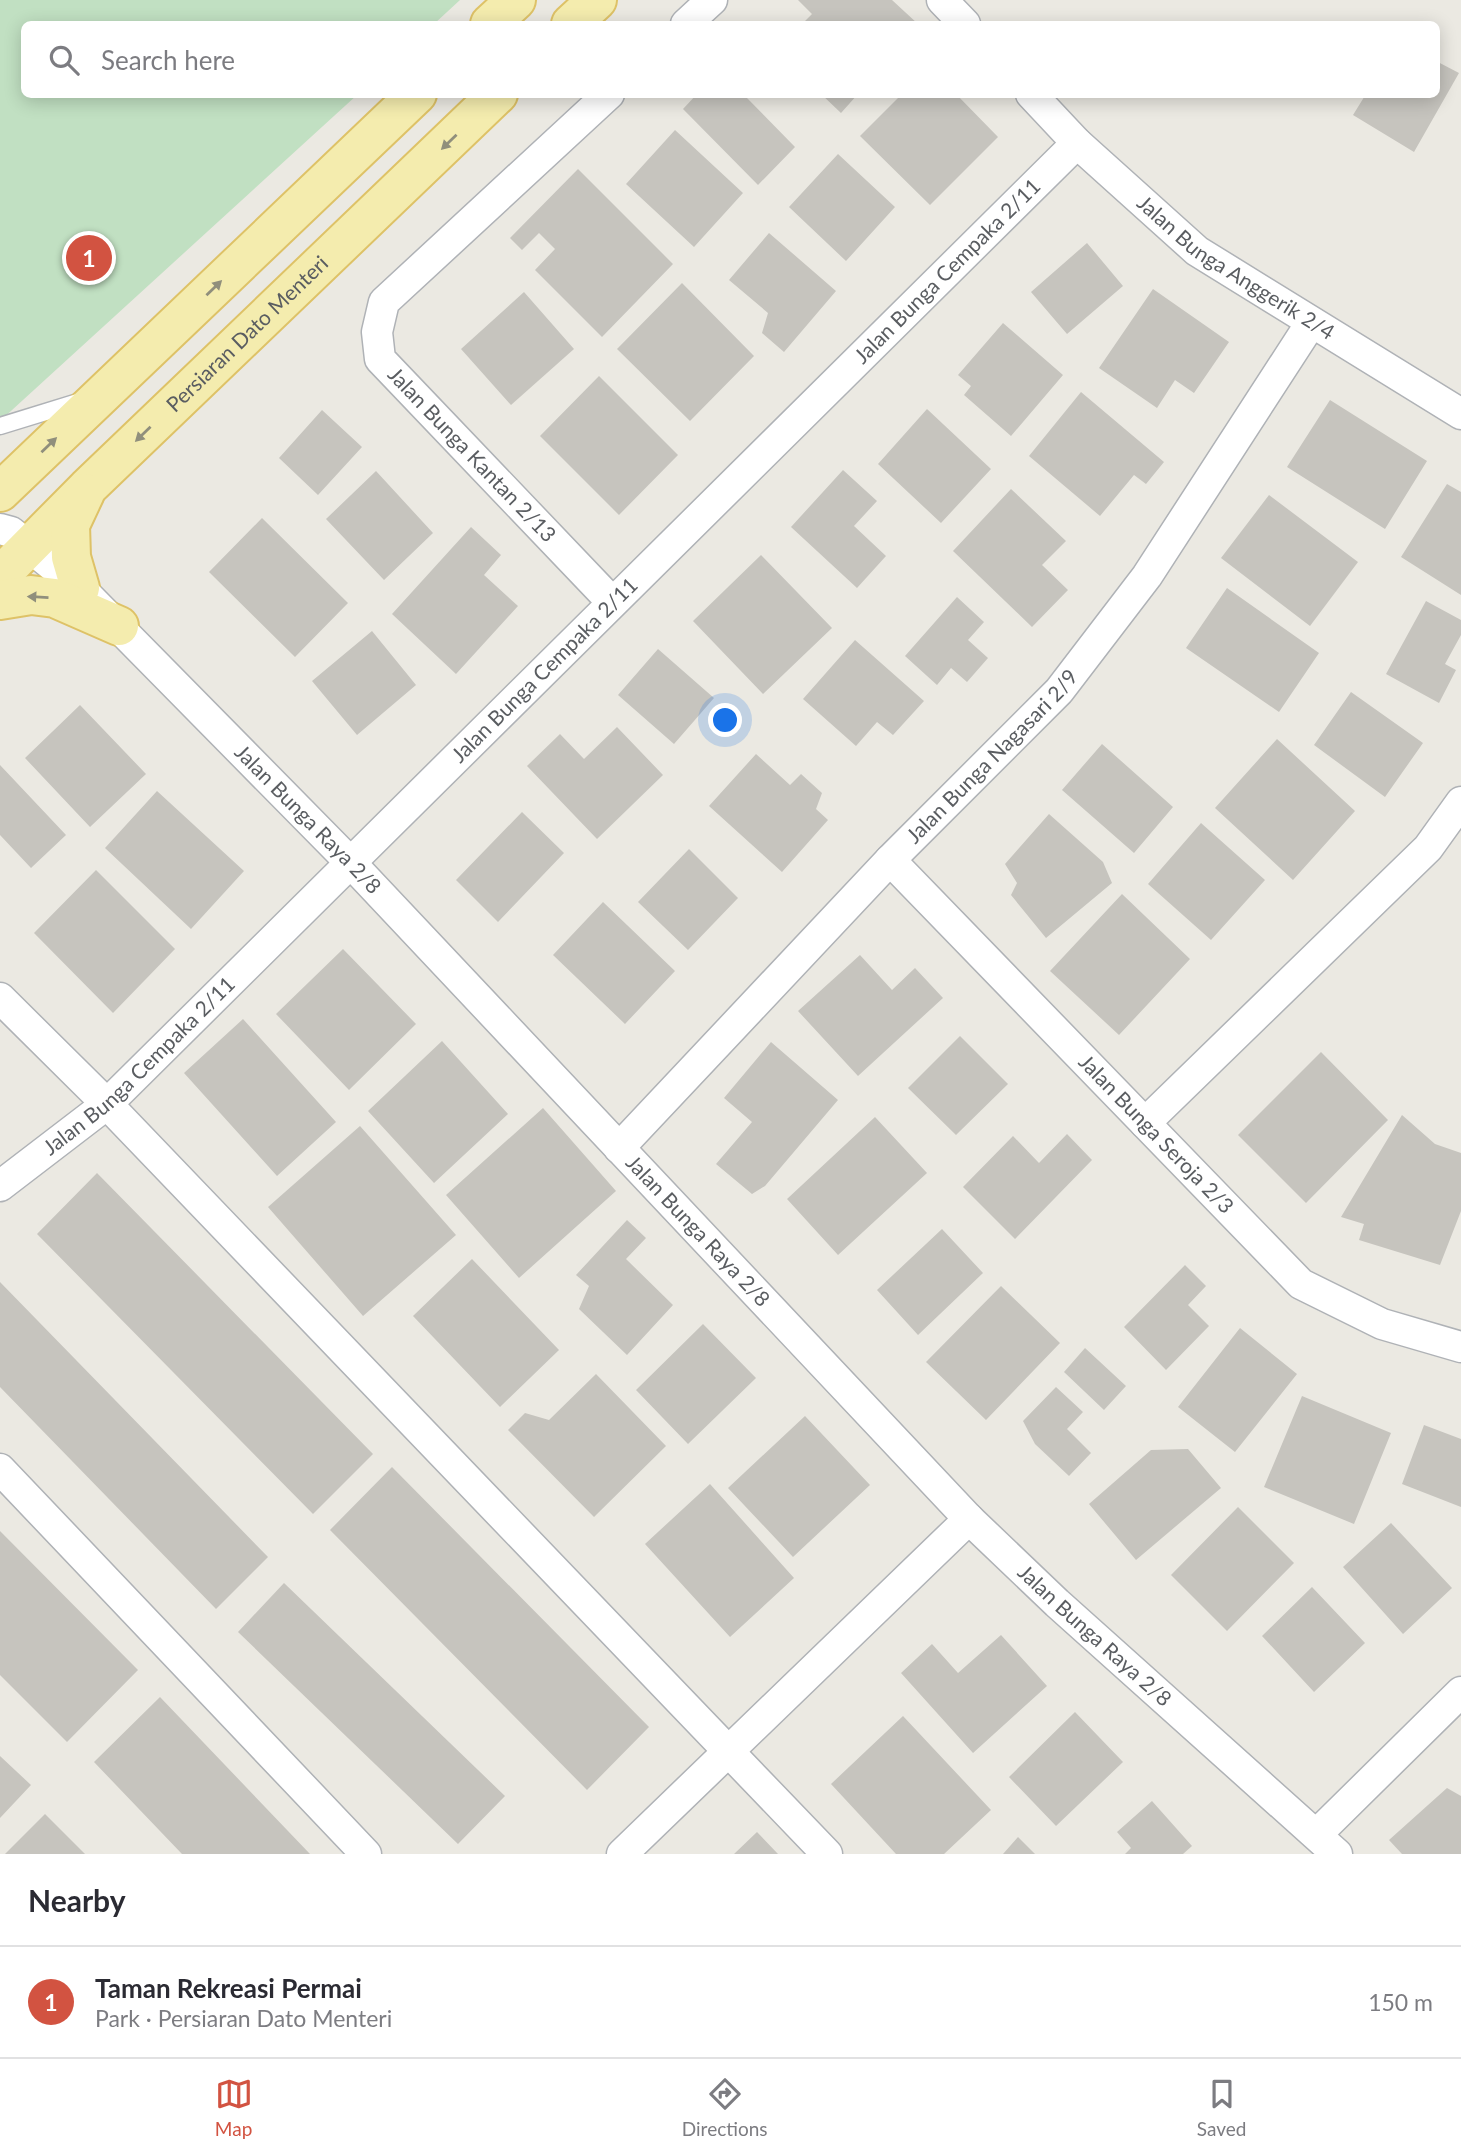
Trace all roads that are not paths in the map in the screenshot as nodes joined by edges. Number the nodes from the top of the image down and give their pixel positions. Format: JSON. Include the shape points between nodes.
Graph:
{"nodes":[{"id":1,"x":516,"y":0,"type":"edge"},
{"id":2,"x":597,"y":0,"type":"edge"},
{"id":3,"x":712,"y":0,"type":"edge"},
{"id":4,"x":942,"y":0,"type":"edge"},
{"id":5,"x":493,"y":21,"type":"edge"},
{"id":6,"x":574,"y":21,"type":"edge"},
{"id":7,"x":688,"y":21,"type":"edge"},
{"id":8,"x":962,"y":21,"type":"edge"},
{"id":9,"x":413,"y":98,"type":"edge"},
{"id":10,"x":494,"y":98,"type":"edge"},
{"id":11,"x":606,"y":98,"type":"edge"},
{"id":12,"x":1035,"y":98,"type":"edge"},
{"id":13,"x":1077,"y":143,"type":"junction"},
{"id":14,"x":1311,"y":323,"type":"junction"},
{"id":15,"x":101,"y":395,"type":"junction"},
{"id":16,"x":1461,"y":414,"type":"edge"},
{"id":17,"x":0,"y":426,"type":"edge"},
{"id":18,"x":87,"y":488,"type":"junction"},
{"id":19,"x":0,"y":492,"type":"edge"},
{"id":20,"x":15,"y":538,"type":"edge"},
{"id":21,"x":0,"y":576,"type":"edge"},
{"id":22,"x":80,"y":588,"type":"junction"},
{"id":23,"x":0,"y":600,"type":"edge"},
{"id":24,"x":612,"y":603,"type":"junction"},
{"id":25,"x":119,"y":626,"type":"junction"},
{"id":26,"x":1461,"y":802,"type":"edge"},
{"id":27,"x":890,"y":860,"type":"junction"},
{"id":28,"x":349,"y":861,"type":"junction"},
{"id":29,"x":0,"y":998,"type":"edge"},
{"id":30,"x":107,"y":1104,"type":"junction"},
{"id":31,"x":1145,"y":1123,"type":"junction"},
{"id":32,"x":619,"y":1148,"type":"junction"},
{"id":33,"x":0,"y":1186,"type":"edge"},
{"id":34,"x":1461,"y":1347,"type":"edge"},
{"id":35,"x":0,"y":1469,"type":"edge"},
{"id":36,"x":969,"y":1519,"type":"junction"},
{"id":37,"x":1461,"y":1692,"type":"edge"},
{"id":38,"x":727,"y":1752,"type":"junction"},
{"id":39,"x":1327,"y":1844,"type":"edge"},
{"id":40,"x":366,"y":1854,"type":"edge"},
{"id":41,"x":622,"y":1854,"type":"edge"},
{"id":42,"x":827,"y":1854,"type":"edge"}],
"edges":[{"from":1,"to":5,"type":"main road"},
{"from":2,"to":6,"type":"main road"},
{"from":3,"to":7,"type":"street"},
{"from":4,"to":8,"type":"street"},
{"from":15,"to":9,"type":"main road","one_way":true},
{"from":10,"to":18,"type":"main road","name":"Persiaran Dato Menteri","one_way":true},
{"from":11,"to":24,"type":"street","name":"Jalan Bunga Kantan 2/13","via":[[384,302],[377,332],[380,359]]},
{"from":12,"to":13,"type":"street","name":"Jalan Bunga Anggerik 2/4"},
{"from":13,"to":14,"type":"street","name":"Jalan Bunga Anggerik 2/4","via":[[1197,251]]},
{"from":13,"to":24,"type":"street","name":"Jalan Bunga Cempaka 2/11"},
{"from":14,"to":16,"type":"street","name":"Jalan Bunga Anggerik 2/4"},
{"from":14,"to":27,"type":"street","name":"Jalan Bunga Nagasari 2/9","via":[[1147,576],[1059,691]]},
{"from":15,"to":17,"type":"lane"},
{"from":19,"to":15,"type":"main road","one_way":true},
{"from":18,"to":20,"type":"main road","name":"Persiaran Dato Menteri"},
{"from":18,"to":22,"type":"main road","via":[[70,525],[71,556]]},
{"from":20,"to":21,"type":"main road","name":"Persiaran Dato Menteri"},
{"from":20,"to":22,"type":"street","name":"Jalan Bunga Raya 2/8"},
{"from":22,"to":25,"type":"street","name":"Jalan Bunga Raya 2/8"},
{"from":25,"to":23,"type":"main road","one_way":true,"via":[[55,598]]},
{"from":24,"to":28,"type":"street","name":"Jalan Bunga Cempaka 2/11"},
{"from":25,"to":28,"type":"street","name":"Jalan Bunga Raya 2/8"},
{"from":26,"to":31,"type":"street","via":[[1419,857]]},
{"from":27,"to":31,"type":"street","name":"Jalan Bunga Seroja 2/3"},
{"from":27,"to":32,"type":"street","name":"Jalan Bunga Nagasari 2/9"},
{"from":28,"to":30,"type":"street","name":"Jalan Bunga Cempaka 2/11"},
{"from":28,"to":32,"type":"street","name":"Jalan Bunga Raya 2/8"},
{"from":29,"to":30,"type":"street"},
{"from":30,"to":33,"type":"street","name":"Jalan Bunga Cempaka 2/11"},
{"from":30,"to":38,"type":"street"},
{"from":31,"to":34,"type":"street","name":"Jalan Bunga Seroja 2/3","via":[[1301,1284],[1382,1324]]},
{"from":32,"to":36,"type":"street","name":"Jalan Bunga Raya 2/8"},
{"from":35,"to":40,"type":"street"},
{"from":36,"to":38,"type":"street"},
{"from":36,"to":39,"type":"street","name":"Jalan Bunga Raya 2/8"},
{"from":37,"to":39,"type":"street"},
{"from":38,"to":41,"type":"street"},
{"from":38,"to":42,"type":"street"}]}
